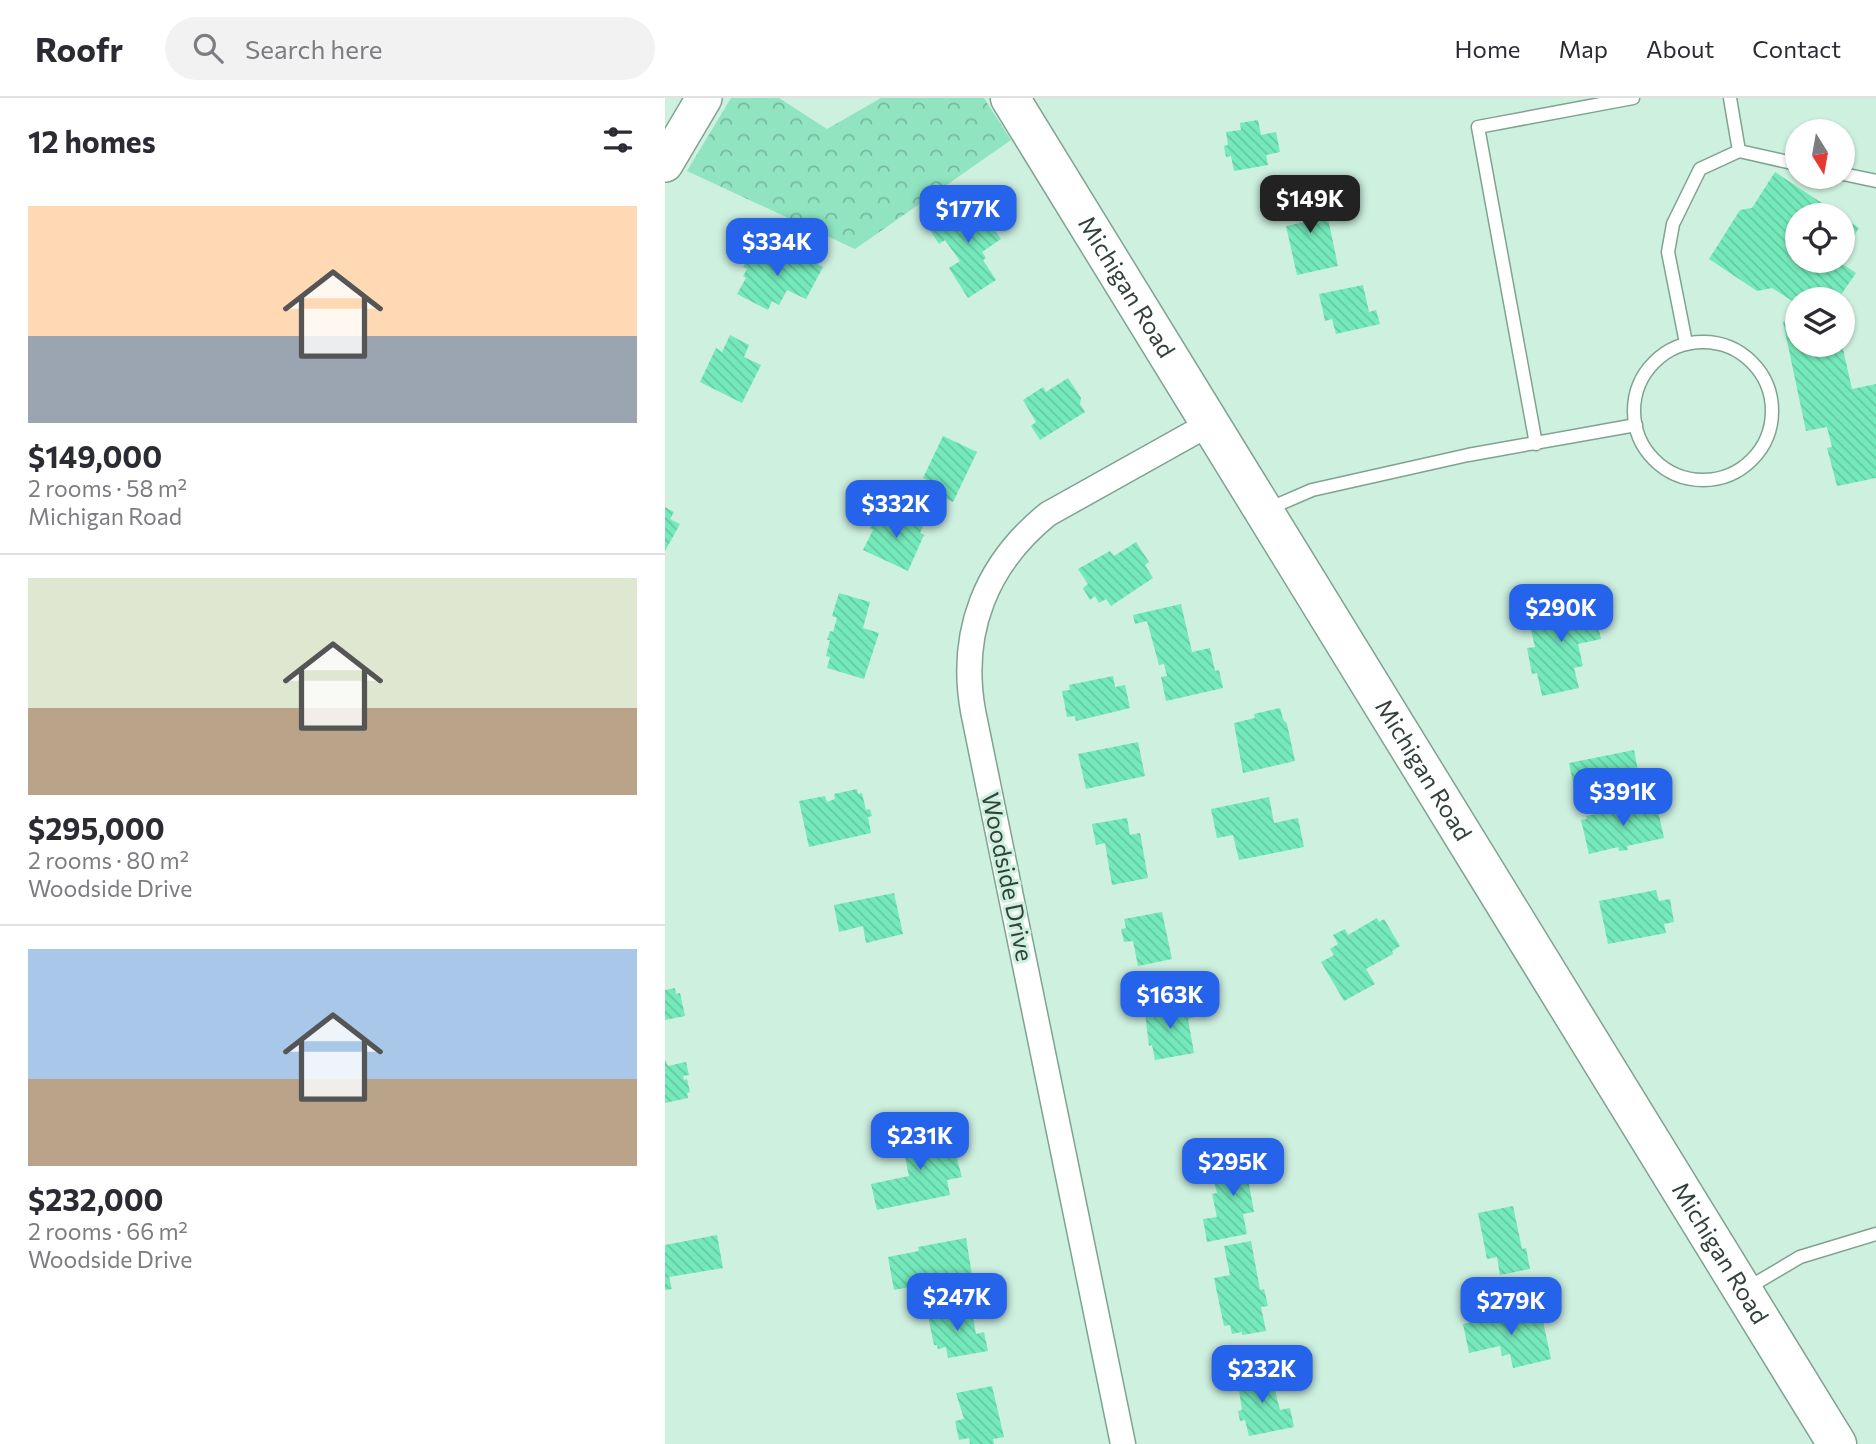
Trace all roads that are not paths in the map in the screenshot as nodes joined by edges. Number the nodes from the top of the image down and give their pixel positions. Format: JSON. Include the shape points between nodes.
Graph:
{"nodes":[{"id":1,"x":704,"y":98,"type":"edge"},
{"id":2,"x":1010,"y":98,"type":"edge"},
{"id":3,"x":1633,"y":98,"type":"edge"},
{"id":4,"x":1730,"y":98,"type":"edge"},
{"id":5,"x":1739,"y":151,"type":"junction"},
{"id":6,"x":1785,"y":161,"type":"edge"},
{"id":7,"x":665,"y":164,"type":"edge"},
{"id":8,"x":1855,"y":177,"type":"edge"},
{"id":9,"x":1876,"y":181,"type":"edge"},
{"id":10,"x":1686,"y":343,"type":"junction"},
{"id":11,"x":1211,"y":423,"type":"junction"},
{"id":12,"x":1636,"y":425,"type":"junction"},
{"id":13,"x":1536,"y":444,"type":"junction"},
{"id":14,"x":1265,"y":511,"type":"junction"},
{"id":15,"x":1876,"y":1234,"type":"edge"},
{"id":16,"x":1743,"y":1291,"type":"junction"},
{"id":17,"x":1123,"y":1444,"type":"edge"},
{"id":18,"x":1837,"y":1444,"type":"edge"}],
"edges":[{"from":1,"to":7,"type":"main road"},
{"from":2,"to":11,"type":"main road","name":"Michigan Road"},
{"from":3,"to":13,"type":"lane","via":[[1478,127]]},
{"from":4,"to":5,"type":"lane"},
{"from":5,"to":6,"type":"lane"},
{"from":5,"to":10,"type":"lane","via":[[1700,169],[1673,224],[1668,252]]},
{"from":8,"to":9,"type":"lane"},
{"from":10,"to":12,"type":"lane","via":[[1667,352],[1639,384],[1634,404]]},
{"from":10,"to":12,"type":"lane","via":[[1710,342],[1732,348],[1752,361],[1772,402],[1771,425],[1762,447],[1747,464],[1727,476],[1703,480],[1680,476],[1644,447]]},
{"from":11,"to":14,"type":"main road","name":"Michigan Road"},
{"from":11,"to":17,"type":"street","name":"Woodside Drive","via":[[1058,508],[1029,529],[986,589],[970,649],[972,711]]},
{"from":12,"to":13,"type":"lane"},
{"from":13,"to":14,"type":"lane","via":[[1312,490]]},
{"from":14,"to":16,"type":"main road","name":"Michigan Road"},
{"from":15,"to":16,"type":"lane","via":[[1800,1257]]},
{"from":16,"to":18,"type":"main road","name":"Michigan Road"}]}
